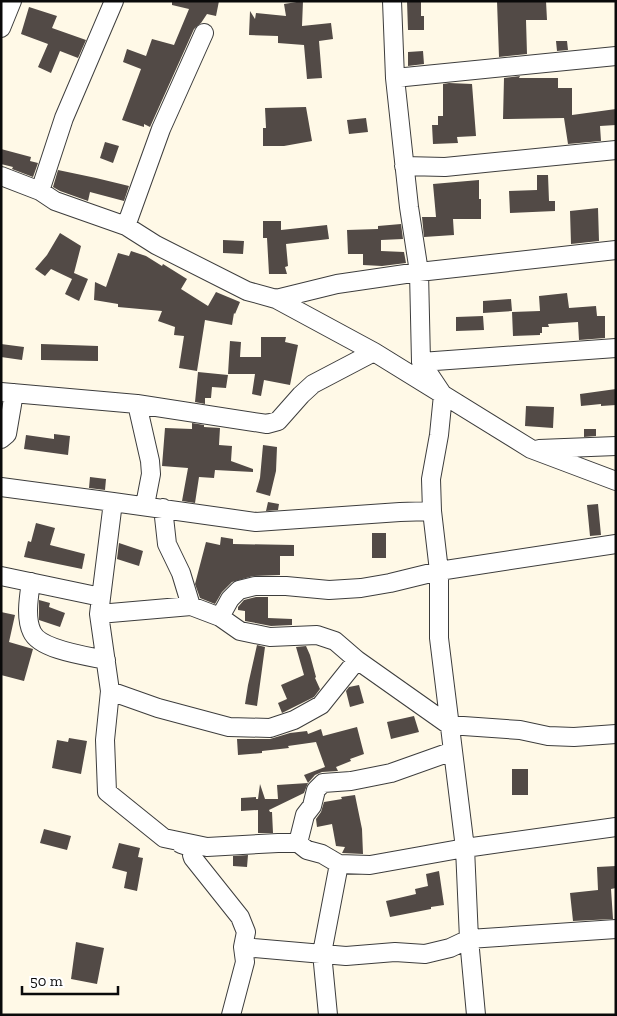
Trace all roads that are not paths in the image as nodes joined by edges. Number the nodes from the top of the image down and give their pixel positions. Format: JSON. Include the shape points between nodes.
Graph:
{"nodes":[{"id":1,"x":12,"y":1,"type":"edge"},
{"id":2,"x":114,"y":1,"type":"edge"},
{"id":3,"x":392,"y":1,"type":"edge"},
{"id":4,"x":1,"y":28,"type":"edge"},
{"id":5,"x":204,"y":33,"type":"dead end"},
{"id":6,"x":616,"y":56,"type":"edge"},
{"id":7,"x":395,"y":78,"type":"junction"},
{"id":8,"x":616,"y":150,"type":"edge"},
{"id":9,"x":404,"y":166,"type":"junction"},
{"id":10,"x":1,"y":176,"type":"edge"},
{"id":11,"x":40,"y":191,"type":"junction"},
{"id":12,"x":126,"y":226,"type":"junction"},
{"id":13,"x":616,"y":250,"type":"edge"},
{"id":14,"x":419,"y":272,"type":"junction"},
{"id":15,"x":276,"y":299,"type":"junction"},
{"id":16,"x":616,"y":348,"type":"edge"},
{"id":17,"x":374,"y":352,"type":"junction"},
{"id":18,"x":422,"y":362,"type":"junction"},
{"id":19,"x":8,"y":393,"type":"edge"},
{"id":20,"x":442,"y":395,"type":"junction"},
{"id":21,"x":137,"y":404,"type":"junction"},
{"id":22,"x":1,"y":439,"type":"edge"},
{"id":23,"x":616,"y":446,"type":"edge"},
{"id":24,"x":531,"y":450,"type":"junction"},
{"id":25,"x":616,"y":482,"type":"edge"},
{"id":26,"x":1,"y":486,"type":"edge"},
{"id":27,"x":114,"y":502,"type":"junction"},
{"id":28,"x":145,"y":505,"type":"junction"},
{"id":29,"x":163,"y":508,"type":"junction"},
{"id":30,"x":432,"y":511,"type":"junction"},
{"id":31,"x":616,"y":544,"type":"edge"},
{"id":32,"x":439,"y":571,"type":"junction"},
{"id":33,"x":1,"y":576,"type":"edge"},
{"id":34,"x":31,"y":582,"type":"junction"},
{"id":35,"x":100,"y":605,"type":"junction"},
{"id":36,"x":191,"y":606,"type":"junction"},
{"id":37,"x":220,"y":617,"type":"junction"},
{"id":38,"x":106,"y":660,"type":"junction"},
{"id":39,"x":357,"y":660,"type":"junction"},
{"id":40,"x":110,"y":691,"type":"junction"},
{"id":41,"x":449,"y":725,"type":"junction"},
{"id":42,"x":616,"y":734,"type":"edge"},
{"id":43,"x":453,"y":751,"type":"junction"},
{"id":44,"x":616,"y":827,"type":"edge"},
{"id":45,"x":164,"y":838,"type":"junction"},
{"id":46,"x":298,"y":843,"type":"junction"},
{"id":47,"x":465,"y":848,"type":"junction"},
{"id":48,"x":339,"y":864,"type":"junction"},
{"id":49,"x":616,"y":929,"type":"edge"},
{"id":50,"x":468,"y":939,"type":"junction"},
{"id":51,"x":243,"y":947,"type":"junction"},
{"id":52,"x":322,"y":954,"type":"junction"},
{"id":53,"x":231,"y":1015,"type":"edge"},
{"id":54,"x":328,"y":1015,"type":"edge"},
{"id":55,"x":476,"y":1015,"type":"edge"}],
"edges":[{"from":1,"to":4,"type":"street"},
{"from":2,"to":11,"type":"street","via":[[64,118]]},
{"from":3,"to":7,"type":"street"},
{"from":5,"to":12,"type":"street","via":[[161,129]]},
{"from":6,"to":7,"type":"street"},
{"from":7,"to":9,"type":"street"},
{"from":8,"to":9,"type":"street","via":[[445,167]]},
{"from":9,"to":14,"type":"street"},
{"from":10,"to":11,"type":"street"},
{"from":11,"to":12,"type":"street","via":[[55,201]]},
{"from":12,"to":15,"type":"street","via":[[156,245],[247,291]]},
{"from":13,"to":14,"type":"street"},
{"from":14,"to":15,"type":"street","via":[[337,284]]},
{"from":14,"to":18,"type":"street"},
{"from":15,"to":17,"type":"street"},
{"from":16,"to":18,"type":"street"},
{"from":17,"to":20,"type":"street"},
{"from":17,"to":21,"type":"street","via":[[313,384],[278,421],[268,424]]},
{"from":18,"to":20,"type":"street"},
{"from":19,"to":21,"type":"street"},
{"from":19,"to":22,"type":"street","via":[[7,434]]},
{"from":20,"to":24,"type":"street"},
{"from":20,"to":30,"type":"street","via":[[431,479]]},
{"from":21,"to":28,"type":"street","via":[[150,461]]},
{"from":23,"to":24,"type":"street"},
{"from":24,"to":25,"type":"street"},
{"from":26,"to":27,"type":"street"},
{"from":27,"to":28,"type":"street"},
{"from":27,"to":35,"type":"street"},
{"from":28,"to":29,"type":"street"},
{"from":29,"to":30,"type":"street","via":[[256,522]]},
{"from":29,"to":36,"type":"street","via":[[167,544],[181,573]]},
{"from":30,"to":32,"type":"street"},
{"from":31,"to":32,"type":"street"},
{"from":32,"to":37,"type":"street","via":[[361,588],[329,590],[255,586],[239,590]]},
{"from":32,"to":41,"type":"street","via":[[439,638]]},
{"from":33,"to":34,"type":"street"},
{"from":34,"to":35,"type":"street"},
{"from":34,"to":38,"type":"street","via":[[28,608],[32,632],[36,637],[60,649]]},
{"from":35,"to":36,"type":"street"},
{"from":35,"to":38,"type":"street"},
{"from":36,"to":37,"type":"street"},
{"from":37,"to":39,"type":"street","via":[[240,631],[270,637],[316,635],[335,640]]},
{"from":38,"to":40,"type":"street"},
{"from":39,"to":40,"type":"street","via":[[321,705],[294,720],[270,728],[229,727]]},
{"from":39,"to":41,"type":"street"},
{"from":40,"to":45,"type":"street","via":[[105,740],[107,792]]},
{"from":41,"to":42,"type":"street","via":[[520,730],[548,736]]},
{"from":41,"to":43,"type":"street"},
{"from":43,"to":46,"type":"street","via":[[391,773],[323,783],[316,790],[312,806],[305,815]]},
{"from":43,"to":47,"type":"street"},
{"from":44,"to":47,"type":"street"},
{"from":45,"to":46,"type":"street","via":[[207,847]]},
{"from":45,"to":51,"type":"street","via":[[194,848],[193,858],[240,917],[246,932]]},
{"from":46,"to":48,"type":"street"},
{"from":47,"to":48,"type":"street","via":[[370,865]]},
{"from":47,"to":50,"type":"street"},
{"from":48,"to":52,"type":"street"},
{"from":49,"to":50,"type":"street"},
{"from":50,"to":52,"type":"street","via":[[450,948],[425,954]]},
{"from":50,"to":55,"type":"street"},
{"from":51,"to":52,"type":"street"},
{"from":51,"to":53,"type":"street","via":[[245,962]]},
{"from":52,"to":54,"type":"street"}]}
